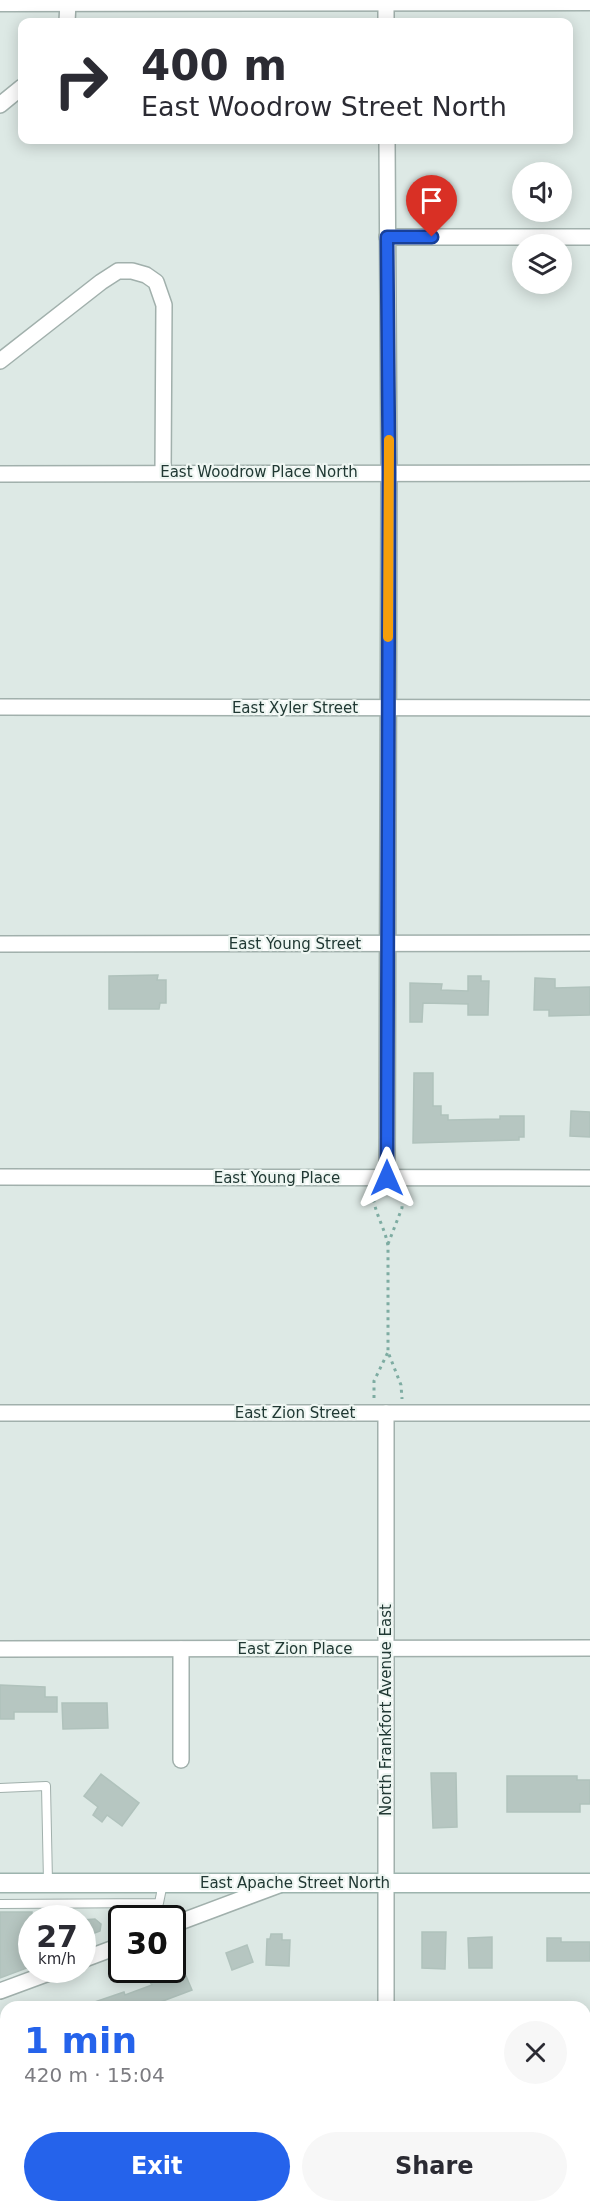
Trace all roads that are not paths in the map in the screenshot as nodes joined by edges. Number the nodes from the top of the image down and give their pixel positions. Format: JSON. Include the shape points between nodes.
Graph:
{"nodes":[{"id":1,"x":78,"y":1,"type":"edge"},
{"id":2,"x":0,"y":2,"type":"edge"},
{"id":3,"x":386,"y":2,"type":"edge"},
{"id":4,"x":590,"y":2,"type":"edge"},
{"id":5,"x":69,"y":18,"type":"edge"},
{"id":6,"x":386,"y":18,"type":"edge"},
{"id":7,"x":18,"y":90,"type":"edge"},
{"id":8,"x":0,"y":105,"type":"edge"},
{"id":9,"x":387,"y":144,"type":"edge"},
{"id":10,"x":387,"y":237,"type":"junction"},
{"id":11,"x":590,"y":237,"type":"edge"},
{"id":12,"x":0,"y":361,"type":"edge"},
{"id":13,"x":162,"y":472,"type":"junction"},
{"id":14,"x":389,"y":472,"type":"junction"},
{"id":15,"x":590,"y":472,"type":"edge"},
{"id":16,"x":0,"y":474,"type":"edge"},
{"id":17,"x":0,"y":707,"type":"edge"},
{"id":18,"x":388,"y":708,"type":"junction"},
{"id":19,"x":590,"y":708,"type":"edge"},
{"id":20,"x":590,"y":943,"type":"edge"},
{"id":21,"x":0,"y":944,"type":"edge"},
{"id":22,"x":387,"y":944,"type":"junction"},
{"id":23,"x":0,"y":1177,"type":"edge"},
{"id":24,"x":387,"y":1178,"type":"junction"},
{"id":25,"x":590,"y":1178,"type":"edge"},
{"id":26,"x":0,"y":1413,"type":"edge"},
{"id":27,"x":387,"y":1413,"type":"junction"},
{"id":28,"x":590,"y":1413,"type":"edge"},
{"id":29,"x":387,"y":1648,"type":"junction"},
{"id":30,"x":590,"y":1648,"type":"edge"},
{"id":31,"x":0,"y":1649,"type":"edge"},
{"id":32,"x":181,"y":1649,"type":"junction"},
{"id":33,"x":181,"y":1760,"type":"dead end"},
{"id":34,"x":0,"y":1788,"type":"edge"},
{"id":35,"x":0,"y":1883,"type":"edge"},
{"id":36,"x":48,"y":1883,"type":"junction"},
{"id":37,"x":163,"y":1883,"type":"junction"},
{"id":38,"x":282,"y":1883,"type":"junction"},
{"id":39,"x":385,"y":1883,"type":"junction"},
{"id":40,"x":590,"y":1883,"type":"edge"},
{"id":41,"x":0,"y":1904,"type":"edge"},
{"id":42,"x":186,"y":1920,"type":"edge"},
{"id":43,"x":22,"y":1983,"type":"edge"},
{"id":44,"x":0,"y":1991,"type":"edge"},
{"id":45,"x":386,"y":2001,"type":"edge"}],
"edges":[{"from":1,"to":2,"type":"street"},
{"from":1,"to":3,"type":"street"},
{"from":1,"to":5,"type":"street"},
{"from":3,"to":4,"type":"street"},
{"from":3,"to":6,"type":"street"},
{"from":7,"to":8,"type":"street"},
{"from":9,"to":10,"type":"street"},
{"from":10,"to":11,"type":"street"},
{"from":10,"to":14,"type":"street"},
{"from":12,"to":13,"type":"street","via":[[118,271],[146,274],[156,282],[164,305]]},
{"from":13,"to":14,"type":"street","name":"East Woodrow Place North"},
{"from":13,"to":16,"type":"street","name":"East Woodrow Place North"},
{"from":14,"to":15,"type":"street","name":"East Woodrow Place North"},
{"from":14,"to":18,"type":"street"},
{"from":17,"to":18,"type":"street","name":"East Xyler Street"},
{"from":18,"to":19,"type":"street","name":"East Xyler Street"},
{"from":18,"to":22,"type":"street"},
{"from":20,"to":22,"type":"street","name":"East Young Street"},
{"from":21,"to":22,"type":"street","name":"East Young Street"},
{"from":22,"to":24,"type":"street"},
{"from":23,"to":24,"type":"street","name":"East Young Place"},
{"from":24,"to":25,"type":"street","name":"East Young Place"},
{"from":26,"to":27,"type":"street","name":"East Zion Street"},
{"from":27,"to":28,"type":"street","name":"East Zion Street"},
{"from":27,"to":29,"type":"street","name":"North Frankfort Avenue East"},
{"from":29,"to":30,"type":"street","name":"East Zion Place"},
{"from":29,"to":32,"type":"street","name":"East Zion Place"},
{"from":29,"to":39,"type":"street","name":"North Frankfort Avenue East"},
{"from":31,"to":32,"type":"street","name":"East Zion Place"},
{"from":32,"to":33,"type":"street"},
{"from":34,"to":36,"type":"lane","via":[[46,1786]]},
{"from":35,"to":36,"type":"street","name":"East Apache Street North"},
{"from":36,"to":37,"type":"street","name":"East Apache Street North"},
{"from":37,"to":38,"type":"street","name":"East Apache Street North"},
{"from":37,"to":41,"type":"lane","via":[[159,1904]]},
{"from":38,"to":39,"type":"street","name":"East Apache Street North"},
{"from":38,"to":42,"type":"street"},
{"from":39,"to":40,"type":"street","name":"East Apache Street North"},
{"from":39,"to":45,"type":"street","name":"North Frankfort Avenue East"},
{"from":43,"to":44,"type":"street"}]}
